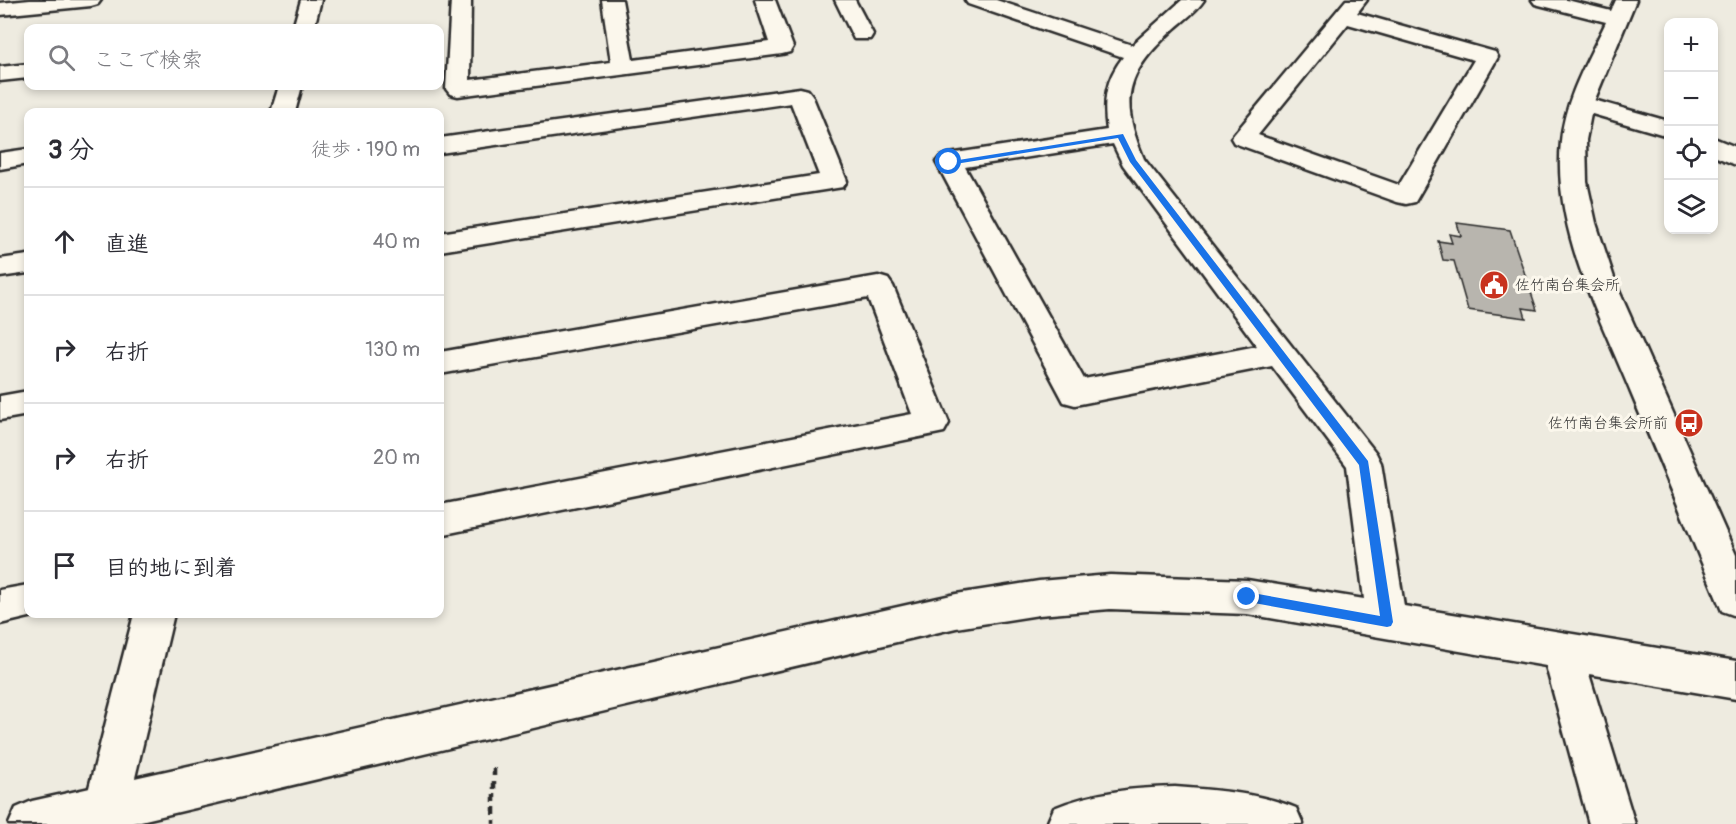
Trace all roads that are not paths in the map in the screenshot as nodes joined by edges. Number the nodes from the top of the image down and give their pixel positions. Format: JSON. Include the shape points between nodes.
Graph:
{"nodes":[{"id":1,"x":91,"y":0,"type":"edge"},
{"id":2,"x":312,"y":0,"type":"edge"},
{"id":3,"x":461,"y":0,"type":"edge"},
{"id":4,"x":612,"y":0,"type":"edge"},
{"id":5,"x":765,"y":0,"type":"edge"},
{"id":6,"x":845,"y":0,"type":"edge"},
{"id":7,"x":975,"y":0,"type":"edge"},
{"id":8,"x":1194,"y":0,"type":"edge"},
{"id":9,"x":1542,"y":0,"type":"edge"},
{"id":10,"x":1351,"y":8,"type":"edge"},
{"id":11,"x":2,"y":9,"type":"edge"},
{"id":12,"x":1622,"y":10,"type":"edge"},
{"id":13,"x":305,"y":24,"type":"edge"},
{"id":14,"x":862,"y":34,"type":"dead end"},
{"id":15,"x":1136,"y":54,"type":"junction"},
{"id":16,"x":623,"y":68,"type":"junction"},
{"id":17,"x":24,"y":71,"type":"edge"},
{"id":18,"x":0,"y":74,"type":"edge"},
{"id":19,"x":289,"y":90,"type":"edge"},
{"id":20,"x":1583,"y":104,"type":"junction"},
{"id":21,"x":284,"y":108,"type":"edge"},
{"id":22,"x":1664,"y":128,"type":"edge"},
{"id":23,"x":1120,"y":135,"type":"junction"},
{"id":24,"x":444,"y":144,"type":"edge"},
{"id":25,"x":1718,"y":148,"type":"edge"},
{"id":26,"x":1736,"y":157,"type":"edge"},
{"id":27,"x":24,"y":158,"type":"edge"},
{"id":28,"x":0,"y":161,"type":"edge"},
{"id":29,"x":444,"y":241,"type":"edge"},
{"id":30,"x":24,"y":265,"type":"edge"},
{"id":31,"x":0,"y":268,"type":"edge"},
{"id":32,"x":1279,"y":353,"type":"junction"},
{"id":33,"x":444,"y":362,"type":"edge"},
{"id":34,"x":24,"y":404,"type":"edge"},
{"id":35,"x":0,"y":408,"type":"edge"},
{"id":36,"x":444,"y":519,"type":"edge"},
{"id":37,"x":1736,"y":599,"type":"edge"},
{"id":38,"x":24,"y":603,"type":"edge"},
{"id":39,"x":0,"y":607,"type":"edge"},
{"id":40,"x":153,"y":618,"type":"edge"},
{"id":41,"x":1387,"y":622,"type":"junction"},
{"id":42,"x":1562,"y":651,"type":"junction"},
{"id":43,"x":1736,"y":680,"type":"edge"},
{"id":44,"x":106,"y":807,"type":"junction"},
{"id":45,"x":32,"y":824,"type":"edge"},
{"id":46,"x":1070,"y":824,"type":"edge"},
{"id":47,"x":1280,"y":824,"type":"edge"},
{"id":48,"x":1612,"y":824,"type":"edge"}],
"edges":[{"from":1,"to":11,"type":"street"},
{"from":2,"to":13,"type":"street"},
{"from":3,"to":16,"type":"street","via":[[458,89]]},
{"from":4,"to":16,"type":"street"},
{"from":5,"to":16,"type":"street","via":[[782,47]]},
{"from":6,"to":14,"type":"street"},
{"from":7,"to":15,"type":"street"},
{"from":8,"to":15,"type":"street"},
{"from":9,"to":12,"type":"street"},
{"from":10,"to":10,"type":"street","via":[[1243,138],[1406,196],[1487,57]]},
{"from":12,"to":20,"type":"street"},
{"from":15,"to":23,"type":"street","via":[[1123,70],[1114,99]]},
{"from":17,"to":18,"type":"street"},
{"from":19,"to":21,"type":"street"},
{"from":20,"to":22,"type":"street"},
{"from":20,"to":37,"type":"street","via":[[1577,118],[1573,157],[1585,239]]},
{"from":23,"to":32,"type":"street","via":[[1132,160]]},
{"from":23,"to":32,"type":"street","via":[[949,162],[1075,393]]},
{"from":24,"to":29,"type":"street","via":[[800,95],[834,181]]},
{"from":25,"to":26,"type":"street"},
{"from":27,"to":28,"type":"street"},
{"from":30,"to":31,"type":"street"},
{"from":32,"to":41,"type":"street","via":[[1364,464]]},
{"from":33,"to":36,"type":"street","via":[[878,286],[932,423]]},
{"from":34,"to":35,"type":"street"},
{"from":38,"to":39,"type":"street"},
{"from":40,"to":44,"type":"street"},
{"from":41,"to":42,"type":"street"},
{"from":41,"to":44,"type":"street","via":[[1237,597],[1110,592],[1039,598],[956,610]]},
{"from":42,"to":43,"type":"street"},
{"from":42,"to":48,"type":"street"},
{"from":44,"to":45,"type":"street"},
{"from":46,"to":47,"type":"street","via":[[1147,809],[1193,809]]}]}
